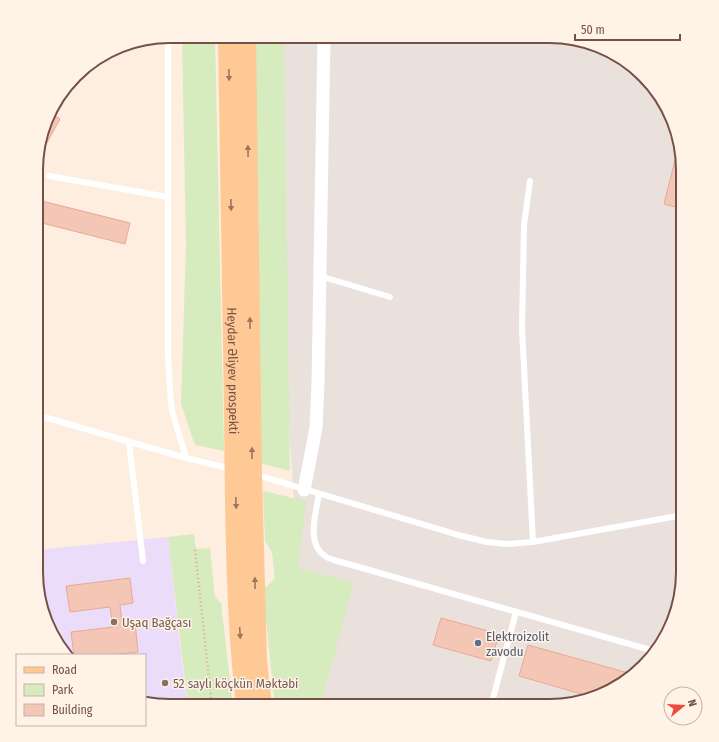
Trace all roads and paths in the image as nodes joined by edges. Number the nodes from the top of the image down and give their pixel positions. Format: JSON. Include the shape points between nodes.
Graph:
{"nodes":[{"id":1,"x":168,"y":43,"type":"edge"},
{"id":2,"x":228,"y":43,"type":"edge"},
{"id":3,"x":246,"y":43,"type":"edge"},
{"id":4,"x":324,"y":43,"type":"edge"},
{"id":5,"x":49,"y":176,"type":"dead end"},
{"id":6,"x":530,"y":182,"type":"dead end"},
{"id":7,"x":168,"y":198,"type":"junction"},
{"id":8,"x":320,"y":276,"type":"junction"},
{"id":9,"x":390,"y":297,"type":"dead end"},
{"id":10,"x":43,"y":417,"type":"edge"},
{"id":11,"x":129,"y":442,"type":"junction"},
{"id":12,"x":186,"y":458,"type":"junction"},
{"id":13,"x":243,"y":472,"type":"junction"},
{"id":14,"x":304,"y":490,"type":"junction"},
{"id":15,"x":319,"y":494,"type":"junction"},
{"id":16,"x":676,"y":517,"type":"edge"},
{"id":17,"x":533,"y":542,"type":"junction"},
{"id":18,"x":196,"y":550,"type":"dead end"},
{"id":19,"x":143,"y":561,"type":"dead end"},
{"id":20,"x":516,"y":612,"type":"junction"},
{"id":21,"x":649,"y":650,"type":"edge"},
{"id":22,"x":211,"y":699,"type":"edge"},
{"id":23,"x":245,"y":699,"type":"edge"},
{"id":24,"x":261,"y":699,"type":"edge"},
{"id":25,"x":493,"y":699,"type":"edge"}],
"edges":[{"from":1,"to":7,"type":"lane"},
{"from":2,"to":13,"type":"main road","name":"Heydər Əliyev prospekti","one_way":true},
{"from":13,"to":3,"type":"main road","name":"Heydər Əliyev prospekti","one_way":true},
{"from":4,"to":8,"type":"street"},
{"from":5,"to":7,"type":"lane"},
{"from":6,"to":17,"type":"lane","via":[[524,225],[522,328]]},
{"from":7,"to":12,"type":"lane","via":[[170,391],[172,411]]},
{"from":8,"to":9,"type":"lane"},
{"from":8,"to":14,"type":"street","via":[[316,428]]},
{"from":10,"to":11,"type":"lane"},
{"from":11,"to":12,"type":"lane"},
{"from":11,"to":19,"type":"lane"},
{"from":12,"to":13,"type":"lane"},
{"from":13,"to":14,"type":"lane"},
{"from":13,"to":23,"type":"main road","name":"Heydər Əliyev prospekti","one_way":true,"via":[[238,590]]},
{"from":24,"to":13,"type":"main road","name":"Heydər Əliyev prospekti","one_way":true},
{"from":14,"to":15,"type":"lane"},
{"from":15,"to":17,"type":"lane","via":[[487,542]]},
{"from":15,"to":20,"type":"lane","via":[[313,532],[314,542],[325,556]]},
{"from":16,"to":17,"type":"lane"},
{"from":18,"to":22,"type":"path"},
{"from":20,"to":21,"type":"lane"},
{"from":20,"to":25,"type":"lane"}]}
